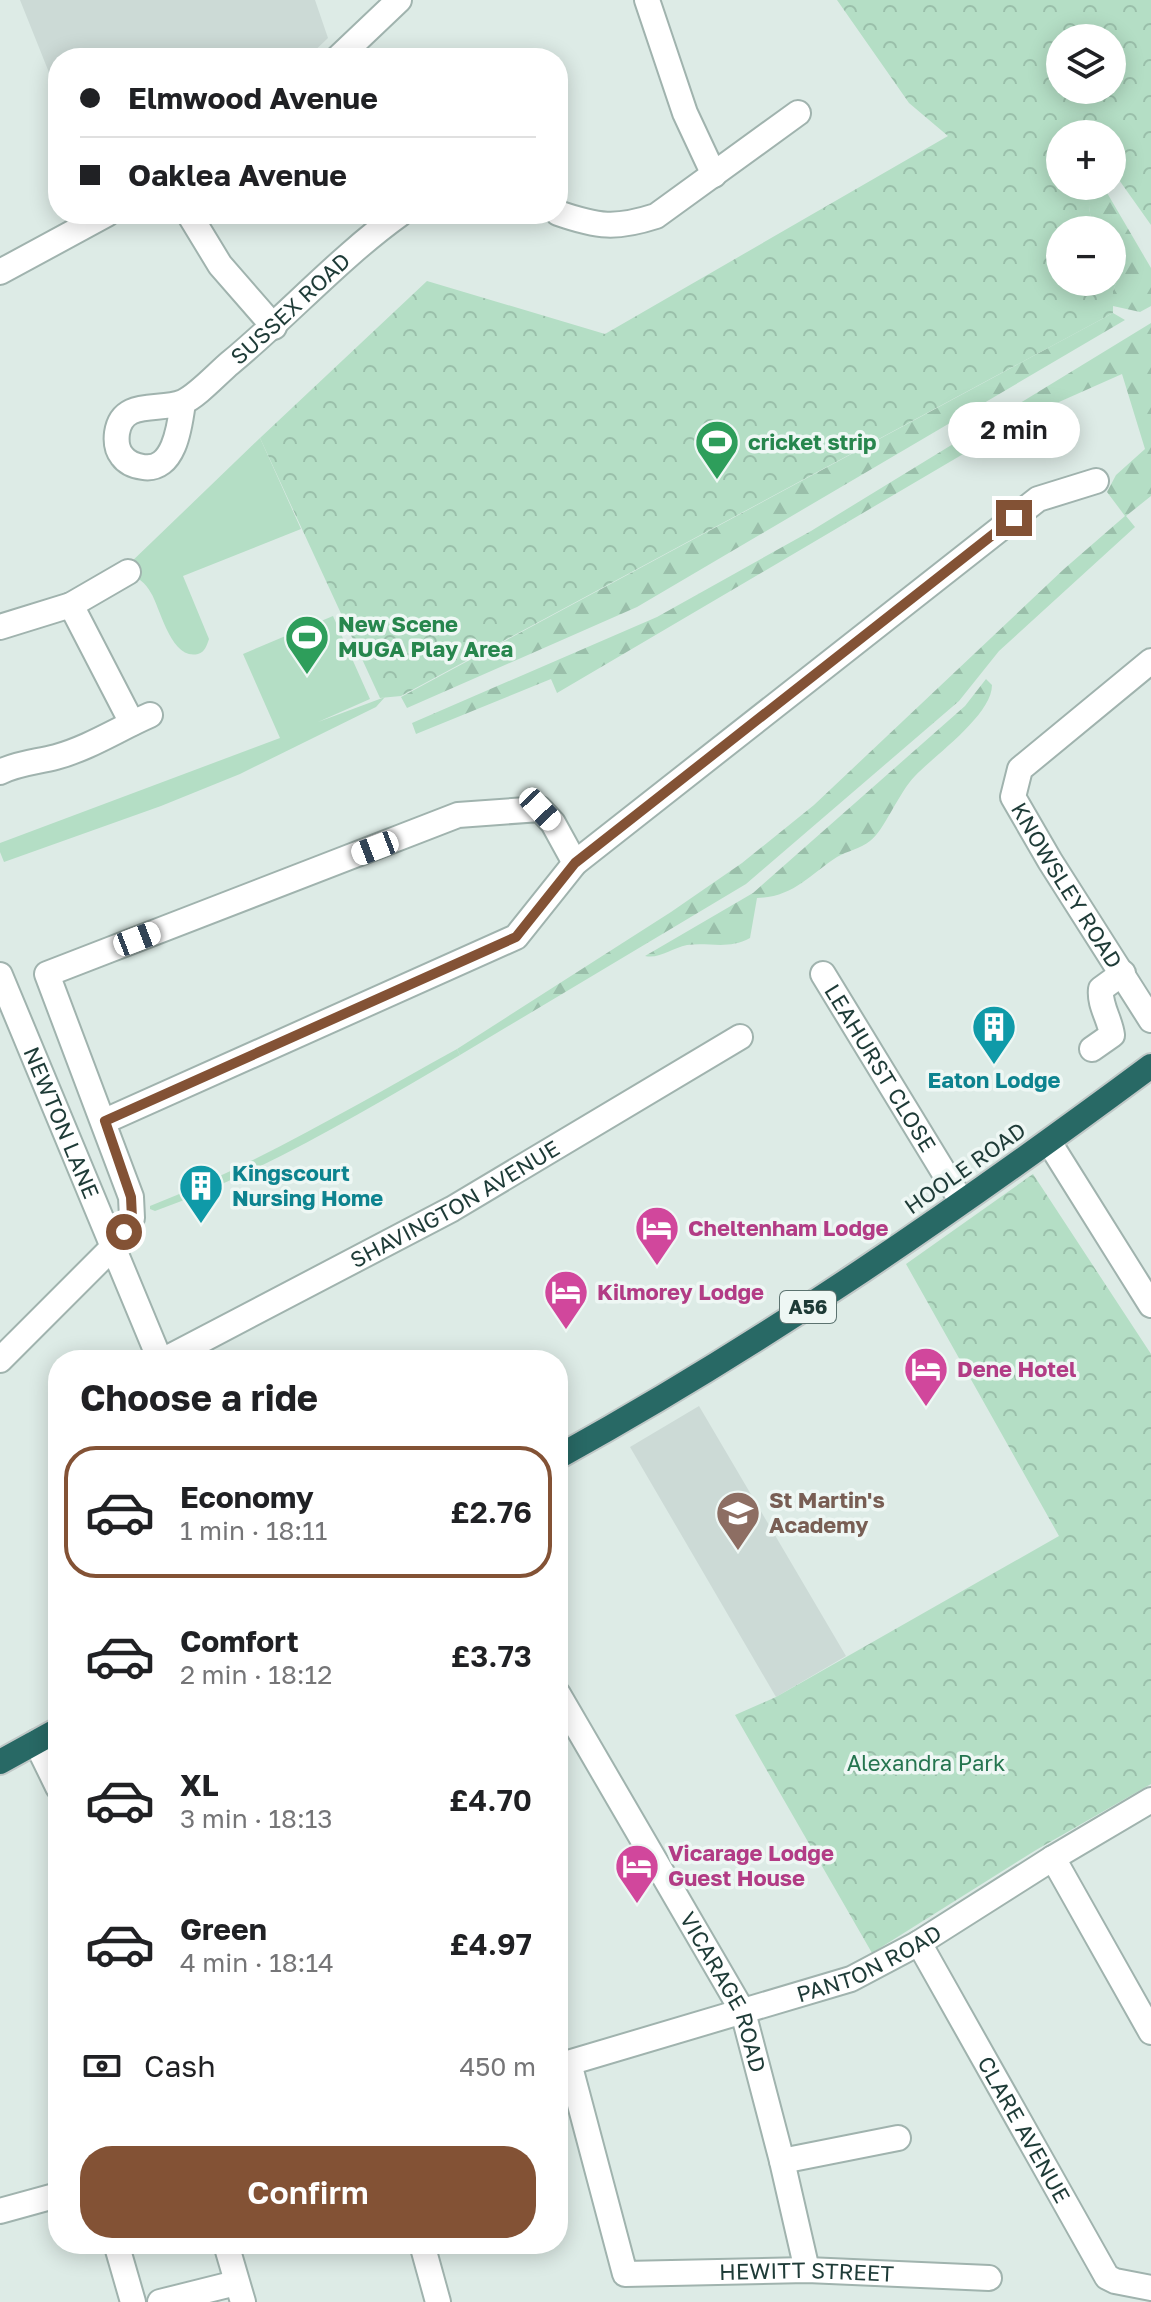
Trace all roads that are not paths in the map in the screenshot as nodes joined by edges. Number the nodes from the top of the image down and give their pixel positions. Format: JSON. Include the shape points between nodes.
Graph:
{"nodes":[{"id":1,"x":399,"y":0,"type":"edge"},
{"id":2,"x":647,"y":0,"type":"edge"},
{"id":3,"x":349,"y":48,"type":"edge"},
{"id":4,"x":798,"y":113,"type":"dead end"},
{"id":5,"x":714,"y":175,"type":"junction"},
{"id":6,"x":568,"y":217,"type":"edge"},
{"id":7,"x":89,"y":224,"type":"edge"},
{"id":8,"x":195,"y":224,"type":"edge"},
{"id":9,"x":386,"y":224,"type":"edge"},
{"id":10,"x":0,"y":272,"type":"edge"},
{"id":11,"x":274,"y":327,"type":"junction"},
{"id":12,"x":183,"y":402,"type":"dead end"},
{"id":13,"x":1096,"y":481,"type":"dead end"},
{"id":14,"x":128,"y":572,"type":"dead end"},
{"id":15,"x":71,"y":605,"type":"junction"},
{"id":16,"x":0,"y":627,"type":"edge"},
{"id":17,"x":1151,"y":661,"type":"edge"},
{"id":18,"x":0,"y":772,"type":"edge"},
{"id":19,"x":575,"y":863,"type":"junction"},
{"id":20,"x":1123,"y":973,"type":"junction"},
{"id":21,"x":823,"y":974,"type":"dead end"},
{"id":22,"x":0,"y":975,"type":"edge"},
{"id":23,"x":1151,"y":1020,"type":"edge"},
{"id":24,"x":740,"y":1037,"type":"dead end"},
{"id":25,"x":1092,"y":1049,"type":"dead end"},
{"id":26,"x":1151,"y":1066,"type":"edge"},
{"id":27,"x":105,"y":1121,"type":"junction"},
{"id":28,"x":1049,"y":1142,"type":"junction"},
{"id":29,"x":962,"y":1202,"type":"junction"},
{"id":30,"x":114,"y":1246,"type":"junction"},
{"id":31,"x":1151,"y":1305,"type":"edge"},
{"id":32,"x":158,"y":1350,"type":"edge"},
{"id":33,"x":181,"y":1350,"type":"edge"},
{"id":34,"x":0,"y":1360,"type":"edge"},
{"id":35,"x":568,"y":1451,"type":"edge"},
{"id":36,"x":568,"y":1719,"type":"edge"},
{"id":37,"x":48,"y":1735,"type":"edge"},
{"id":38,"x":36,"y":1742,"type":"junction"},
{"id":39,"x":0,"y":1762,"type":"edge"},
{"id":40,"x":48,"y":1767,"type":"edge"},
{"id":41,"x":1151,"y":1800,"type":"edge"},
{"id":42,"x":1053,"y":1858,"type":"junction"},
{"id":43,"x":919,"y":1943,"type":"junction"},
{"id":44,"x":743,"y":2012,"type":"junction"},
{"id":45,"x":1151,"y":2032,"type":"edge"},
{"id":46,"x":568,"y":2063,"type":"edge"},
{"id":47,"x":568,"y":2081,"type":"edge"},
{"id":48,"x":898,"y":2138,"type":"dead end"},
{"id":49,"x":782,"y":2161,"type":"junction"},
{"id":50,"x":48,"y":2198,"type":"edge"},
{"id":51,"x":0,"y":2211,"type":"edge"},
{"id":52,"x":119,"y":2254,"type":"edge"},
{"id":53,"x":229,"y":2254,"type":"edge"},
{"id":54,"x":425,"y":2254,"type":"edge"},
{"id":55,"x":807,"y":2270,"type":"junction"},
{"id":56,"x":989,"y":2278,"type":"dead end"},
{"id":57,"x":1151,"y":2288,"type":"edge"},
{"id":58,"x":240,"y":2292,"type":"edge"},
{"id":59,"x":133,"y":2302,"type":"edge"},
{"id":60,"x":160,"y":2302,"type":"edge"},
{"id":61,"x":438,"y":2302,"type":"edge"}],
"edges":[{"from":1,"to":3,"type":"street"},
{"from":2,"to":5,"type":"street","via":[[685,113]]},
{"from":4,"to":5,"type":"street"},
{"from":5,"to":6,"type":"street","via":[[656,216],[631,224],[608,227]]},
{"from":7,"to":10,"type":"street"},
{"from":8,"to":11,"type":"street","via":[[220,265]]},
{"from":9,"to":11,"type":"street","name":"SUSSEX ROAD"},
{"from":11,"to":12,"type":"street","name":"SUSSEX ROAD"},
{"from":13,"to":19,"type":"street","via":[[1038,499]]},
{"from":14,"to":15,"type":"street"},
{"from":15,"to":16,"type":"street"},
{"from":15,"to":18,"type":"street","via":[[141,719],[96,743]]},
{"from":17,"to":20,"type":"street","name":"KNOWSLEY ROAD","via":[[1020,769],[1013,797]]},
{"from":19,"to":27,"type":"street","via":[[516,937]]},
{"from":19,"to":27,"type":"street","via":[[540,809],[458,815],[47,974]]},
{"from":20,"to":23,"type":"street","name":"KNOWSLEY ROAD"},
{"from":20,"to":25,"type":"street","via":[[1101,989],[1112,1035]]},
{"from":21,"to":29,"type":"street","name":"LEAHURST CLOSE"},
{"from":22,"to":30,"type":"street","name":"NEWTON LANE"},
{"from":24,"to":33,"type":"street","name":"SHAVINGTON AVENUE","via":[[452,1209]]},
{"from":26,"to":28,"type":"highway","name":"HOOLE ROAD","number":"A56"},
{"from":27,"to":30,"type":"street","via":[[132,1208],[132,1218]]},
{"from":28,"to":29,"type":"highway","name":"HOOLE ROAD","number":"A56"},
{"from":28,"to":31,"type":"street"},
{"from":29,"to":35,"type":"highway","name":"HOOLE ROAD","number":"A56","via":[[746,1348]]},
{"from":30,"to":32,"type":"street","name":"NEWTON LANE"},
{"from":30,"to":34,"type":"street"},
{"from":36,"to":44,"type":"street","name":"VICARAGE ROAD"},
{"from":37,"to":38,"type":"highway"},
{"from":38,"to":39,"type":"highway"},
{"from":38,"to":40,"type":"street"},
{"from":41,"to":42,"type":"street","name":"PANTON ROAD"},
{"from":42,"to":43,"type":"street","name":"PANTON ROAD"},
{"from":42,"to":45,"type":"street"},
{"from":43,"to":44,"type":"street","name":"PANTON ROAD","via":[[851,1979]]},
{"from":43,"to":57,"type":"street","name":"CLARE AVENUE","via":[[1107,2277]]},
{"from":44,"to":46,"type":"street","name":"PANTON ROAD"},
{"from":44,"to":49,"type":"street","name":"VICARAGE ROAD"},
{"from":47,"to":55,"type":"street","name":"HEWITT STREET","via":[[625,2274]]},
{"from":48,"to":49,"type":"street"},
{"from":49,"to":55,"type":"street","name":"VICARAGE ROAD"},
{"from":50,"to":51,"type":"street"},
{"from":52,"to":59,"type":"street"},
{"from":53,"to":58,"type":"street"},
{"from":54,"to":61,"type":"street"},
{"from":55,"to":56,"type":"street","name":"HEWITT STREET"},
{"from":58,"to":60,"type":"street"}]}
